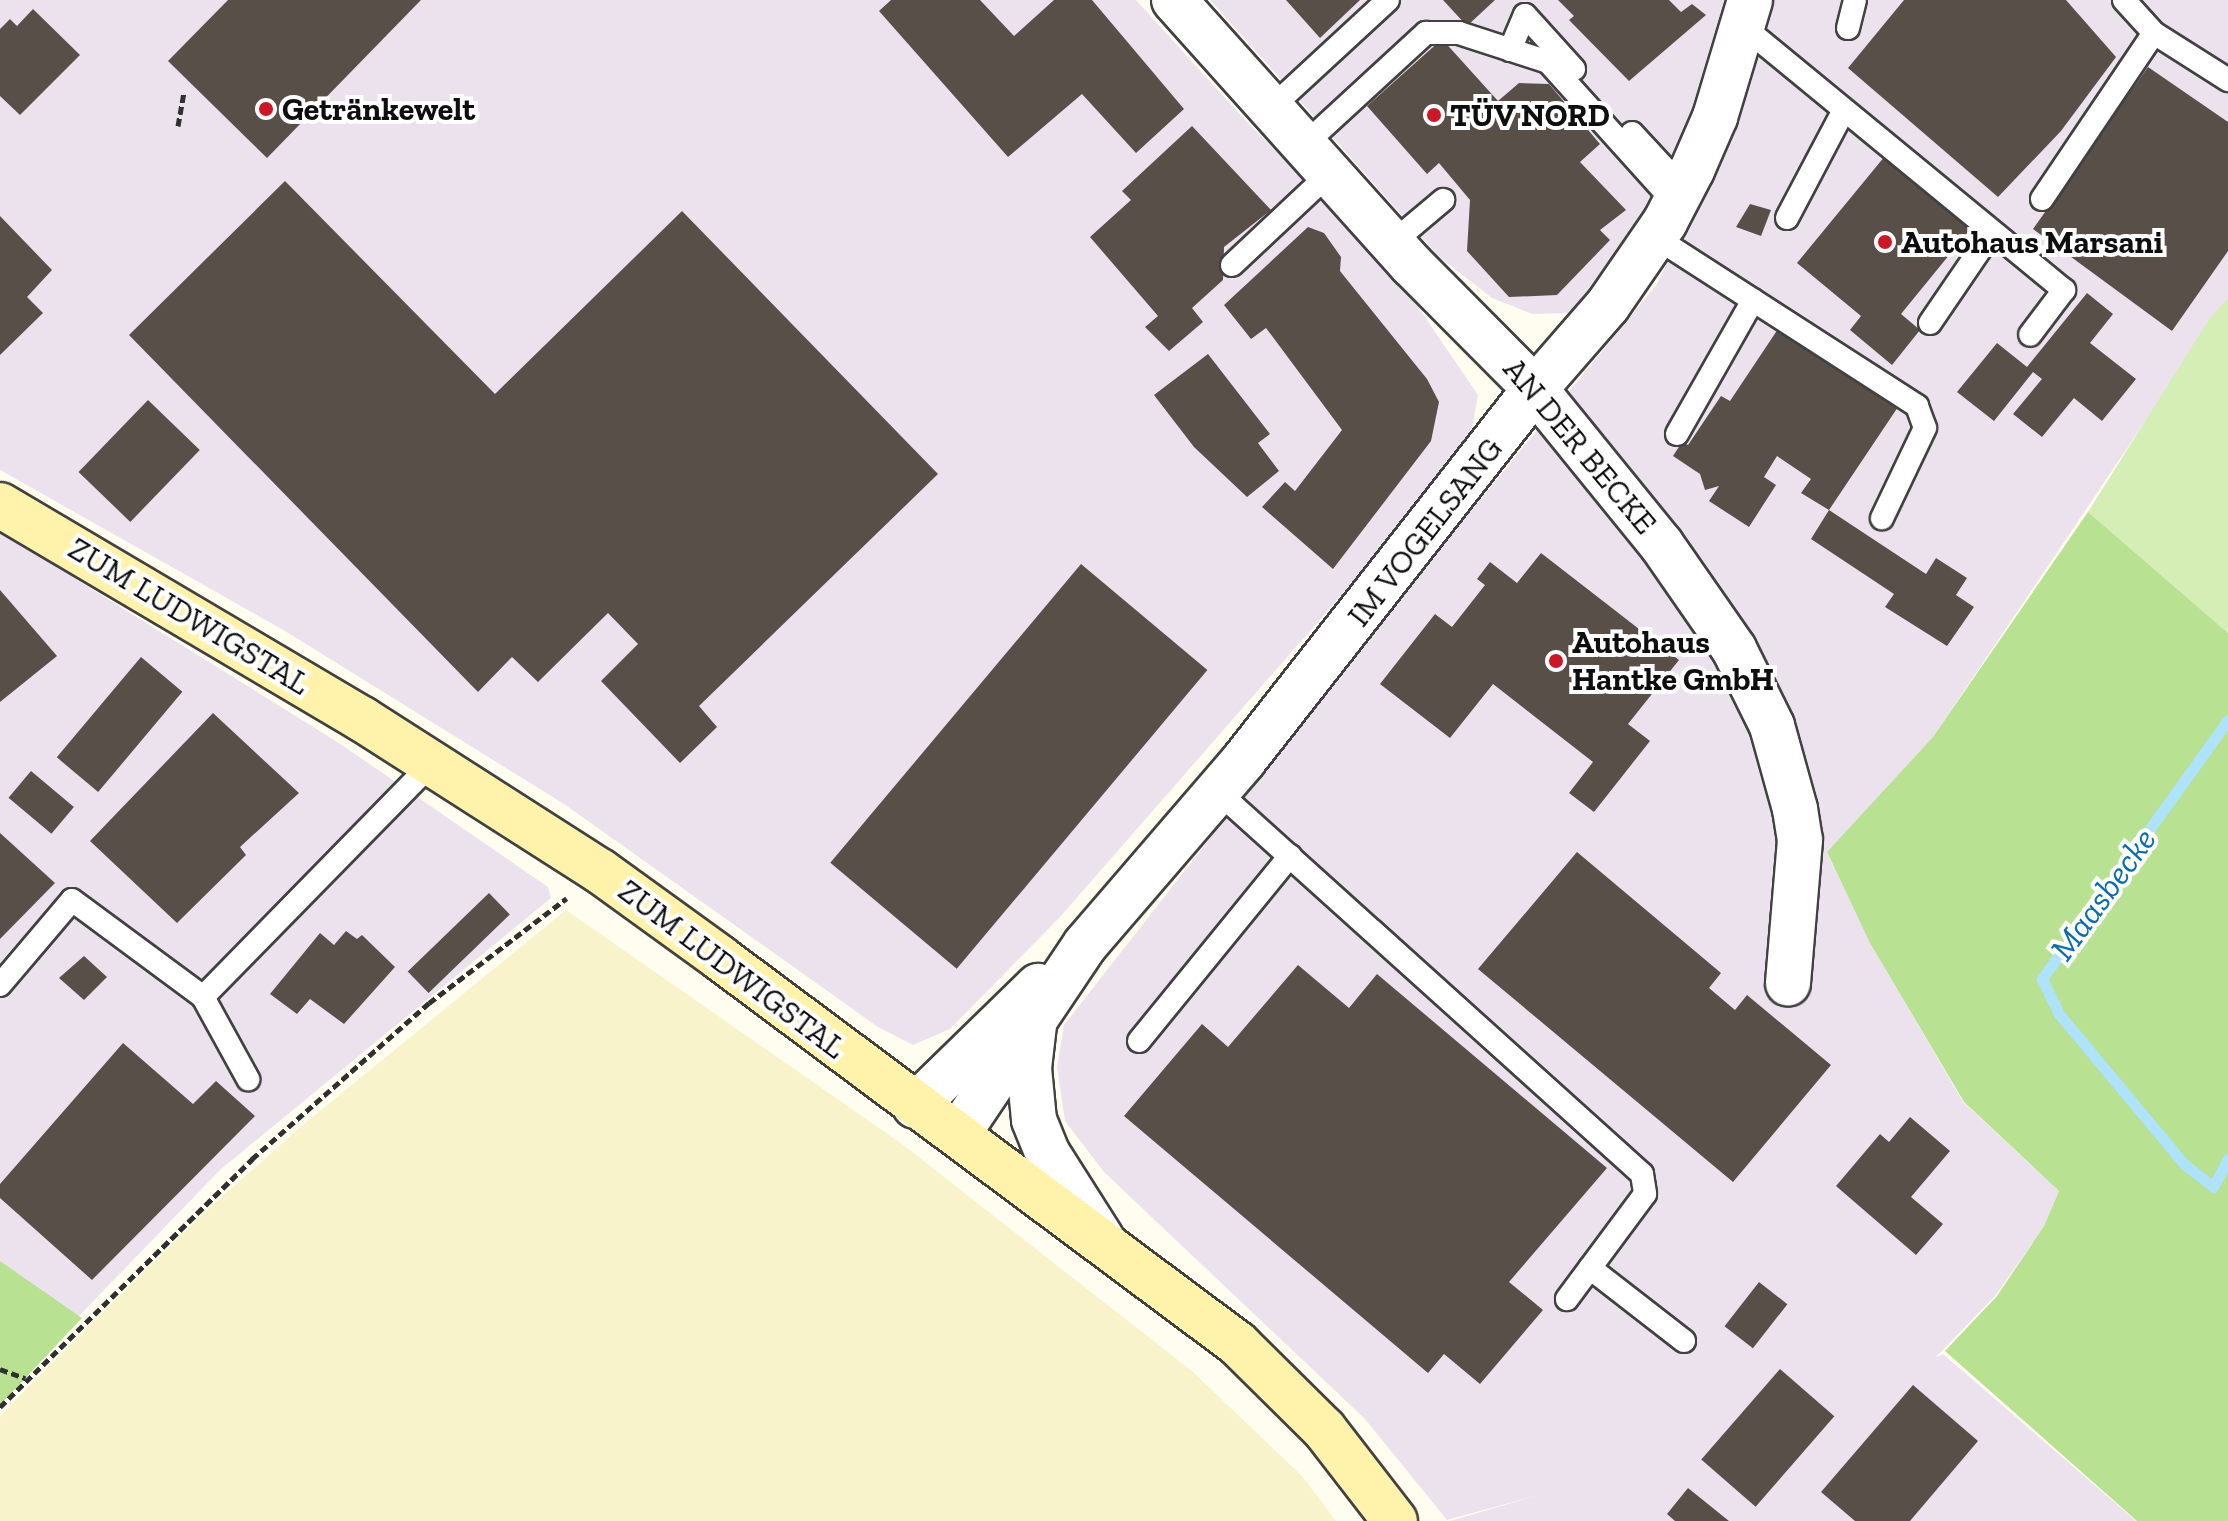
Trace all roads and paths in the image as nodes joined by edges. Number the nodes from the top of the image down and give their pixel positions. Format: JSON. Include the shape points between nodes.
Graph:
{"nodes":[{"id":1,"x":1174,"y":0,"type":"edge"},
{"id":2,"x":1388,"y":0,"type":"edge"},
{"id":3,"x":1855,"y":0,"type":"edge"},
{"id":4,"x":2124,"y":0,"type":"edge"},
{"id":5,"x":1747,"y":14,"type":"edge"},
{"id":6,"x":1848,"y":28,"type":"dead end"},
{"id":7,"x":2154,"y":33,"type":"junction"},
{"id":8,"x":1510,"y":50,"type":"junction"},
{"id":9,"x":2228,"y":80,"type":"edge"},
{"id":10,"x":184,"y":93,"type":"dead end"},
{"id":11,"x":1271,"y":108,"type":"junction"},
{"id":12,"x":1844,"y":110,"type":"junction"},
{"id":13,"x":178,"y":126,"type":"dead end"},
{"id":14,"x":1317,"y":159,"type":"junction"},
{"id":15,"x":2042,"y":199,"type":"dead end"},
{"id":16,"x":1443,"y":200,"type":"dead end"},
{"id":17,"x":1671,"y":209,"type":"junction"},
{"id":18,"x":1787,"y":218,"type":"dead end"},
{"id":19,"x":1992,"y":232,"type":"junction"},
{"id":20,"x":1392,"y":243,"type":"junction"},
{"id":21,"x":1232,"y":265,"type":"dead end"},
{"id":22,"x":1753,"y":300,"type":"junction"},
{"id":23,"x":1930,"y":323,"type":"dead end"},
{"id":24,"x":2030,"y":335,"type":"dead end"},
{"id":25,"x":1535,"y":389,"type":"junction"},
{"id":26,"x":1677,"y":434,"type":"dead end"},
{"id":27,"x":0,"y":505,"type":"edge"},
{"id":28,"x":1882,"y":518,"type":"dead end"},
{"id":29,"x":432,"y":763,"type":"junction"},
{"id":30,"x":1217,"y":791,"type":"junction"},
{"id":31,"x":1290,"y":856,"type":"junction"},
{"id":32,"x":600,"y":871,"type":"junction"},
{"id":33,"x":1085,"y":945,"type":"junction"},
{"id":34,"x":1788,"y":984,"type":"dead end"},
{"id":35,"x":0,"y":985,"type":"edge"},
{"id":36,"x":203,"y":997,"type":"junction"},
{"id":37,"x":1035,"y":1019,"type":"junction"},
{"id":38,"x":1139,"y":1041,"type":"dead end"},
{"id":39,"x":248,"y":1079,"type":"dead end"},
{"id":40,"x":915,"y":1106,"type":"junction"},
{"id":41,"x":958,"y":1134,"type":"junction"},
{"id":42,"x":1102,"y":1239,"type":"junction"},
{"id":43,"x":1590,"y":1268,"type":"junction"},
{"id":44,"x":1567,"y":1299,"type":"dead end"},
{"id":45,"x":1684,"y":1341,"type":"dead end"},
{"id":46,"x":0,"y":1369,"type":"edge"},
{"id":47,"x":25,"y":1378,"type":"junction"},
{"id":48,"x":0,"y":1407,"type":"edge"},
{"id":49,"x":1395,"y":1521,"type":"edge"}],
"edges":[{"from":1,"to":11,"type":"street","name":"AN DER BECKE"},
{"from":2,"to":11,"type":"lane"},
{"from":3,"to":6,"type":"lane"},
{"from":4,"to":7,"type":"lane"},
{"from":5,"to":12,"type":"lane"},
{"from":5,"to":17,"type":"street","name":"IM VOGELSANG","via":[[1715,117]]},
{"from":7,"to":9,"type":"lane"},
{"from":7,"to":15,"type":"lane"},
{"from":8,"to":14,"type":"lane","via":[[1459,33],[1426,33]]},
{"from":8,"to":17,"type":"lane","via":[[1548,62]]},
{"from":8,"to":17,"type":"lane","via":[[1525,15]]},
{"from":10,"to":13,"type":"path"},
{"from":11,"to":14,"type":"street","name":"AN DER BECKE"},
{"from":12,"to":18,"type":"lane"},
{"from":12,"to":19,"type":"lane"},
{"from":14,"to":20,"type":"street","name":"AN DER BECKE"},
{"from":14,"to":21,"type":"lane"},
{"from":16,"to":20,"type":"lane"},
{"from":17,"to":22,"type":"lane"},
{"from":17,"to":25,"type":"street","name":"IM VOGELSANG","via":[[1608,305]]},
{"from":19,"to":23,"type":"lane"},
{"from":19,"to":24,"type":"lane","via":[[2064,290]]},
{"from":20,"to":25,"type":"street","name":"AN DER BECKE"},
{"from":22,"to":26,"type":"lane"},
{"from":22,"to":28,"type":"lane","via":[[1917,406],[1925,428]]},
{"from":25,"to":30,"type":"street","name":"IM VOGELSANG"},
{"from":25,"to":34,"type":"street","name":"AN DER BECKE","via":[[1702,600],[1734,649],[1772,726],[1800,840]]},
{"from":27,"to":29,"type":"street","name":"ZUM LUDWIGSTAL"},
{"from":29,"to":32,"type":"street","name":"ZUM LUDWIGSTAL"},
{"from":29,"to":36,"type":"lane"},
{"from":30,"to":31,"type":"lane"},
{"from":30,"to":33,"type":"street","name":"IM VOGELSANG"},
{"from":31,"to":38,"type":"lane"},
{"from":31,"to":43,"type":"lane","via":[[1642,1174],[1645,1194]]},
{"from":32,"to":40,"type":"street","name":"ZUM LUDWIGSTAL"},
{"from":32,"to":47,"type":"path","via":[[429,1003],[252,1159]]},
{"from":33,"to":37,"type":"street","name":"IM VOGELSANG"},
{"from":33,"to":40,"type":"street","name":"IM VOGELSANG","via":[[1005,1014]]},
{"from":35,"to":36,"type":"lane","via":[[72,900]]},
{"from":36,"to":39,"type":"lane"},
{"from":37,"to":41,"type":"street","name":"IM VOGELSANG"},
{"from":37,"to":42,"type":"street","name":"IM VOGELSANG","via":[[1029,1068],[1034,1120],[1048,1154]]},
{"from":40,"to":41,"type":"street","name":"ZUM LUDWIGSTAL"},
{"from":41,"to":42,"type":"street","name":"ZUM LUDWIGSTAL"},
{"from":42,"to":49,"type":"street","name":"ZUM LUDWIGSTAL","via":[[1238,1344],[1324,1429]]},
{"from":43,"to":44,"type":"lane"},
{"from":43,"to":45,"type":"lane"},
{"from":46,"to":47,"type":"path"},
{"from":47,"to":48,"type":"path"}]}
